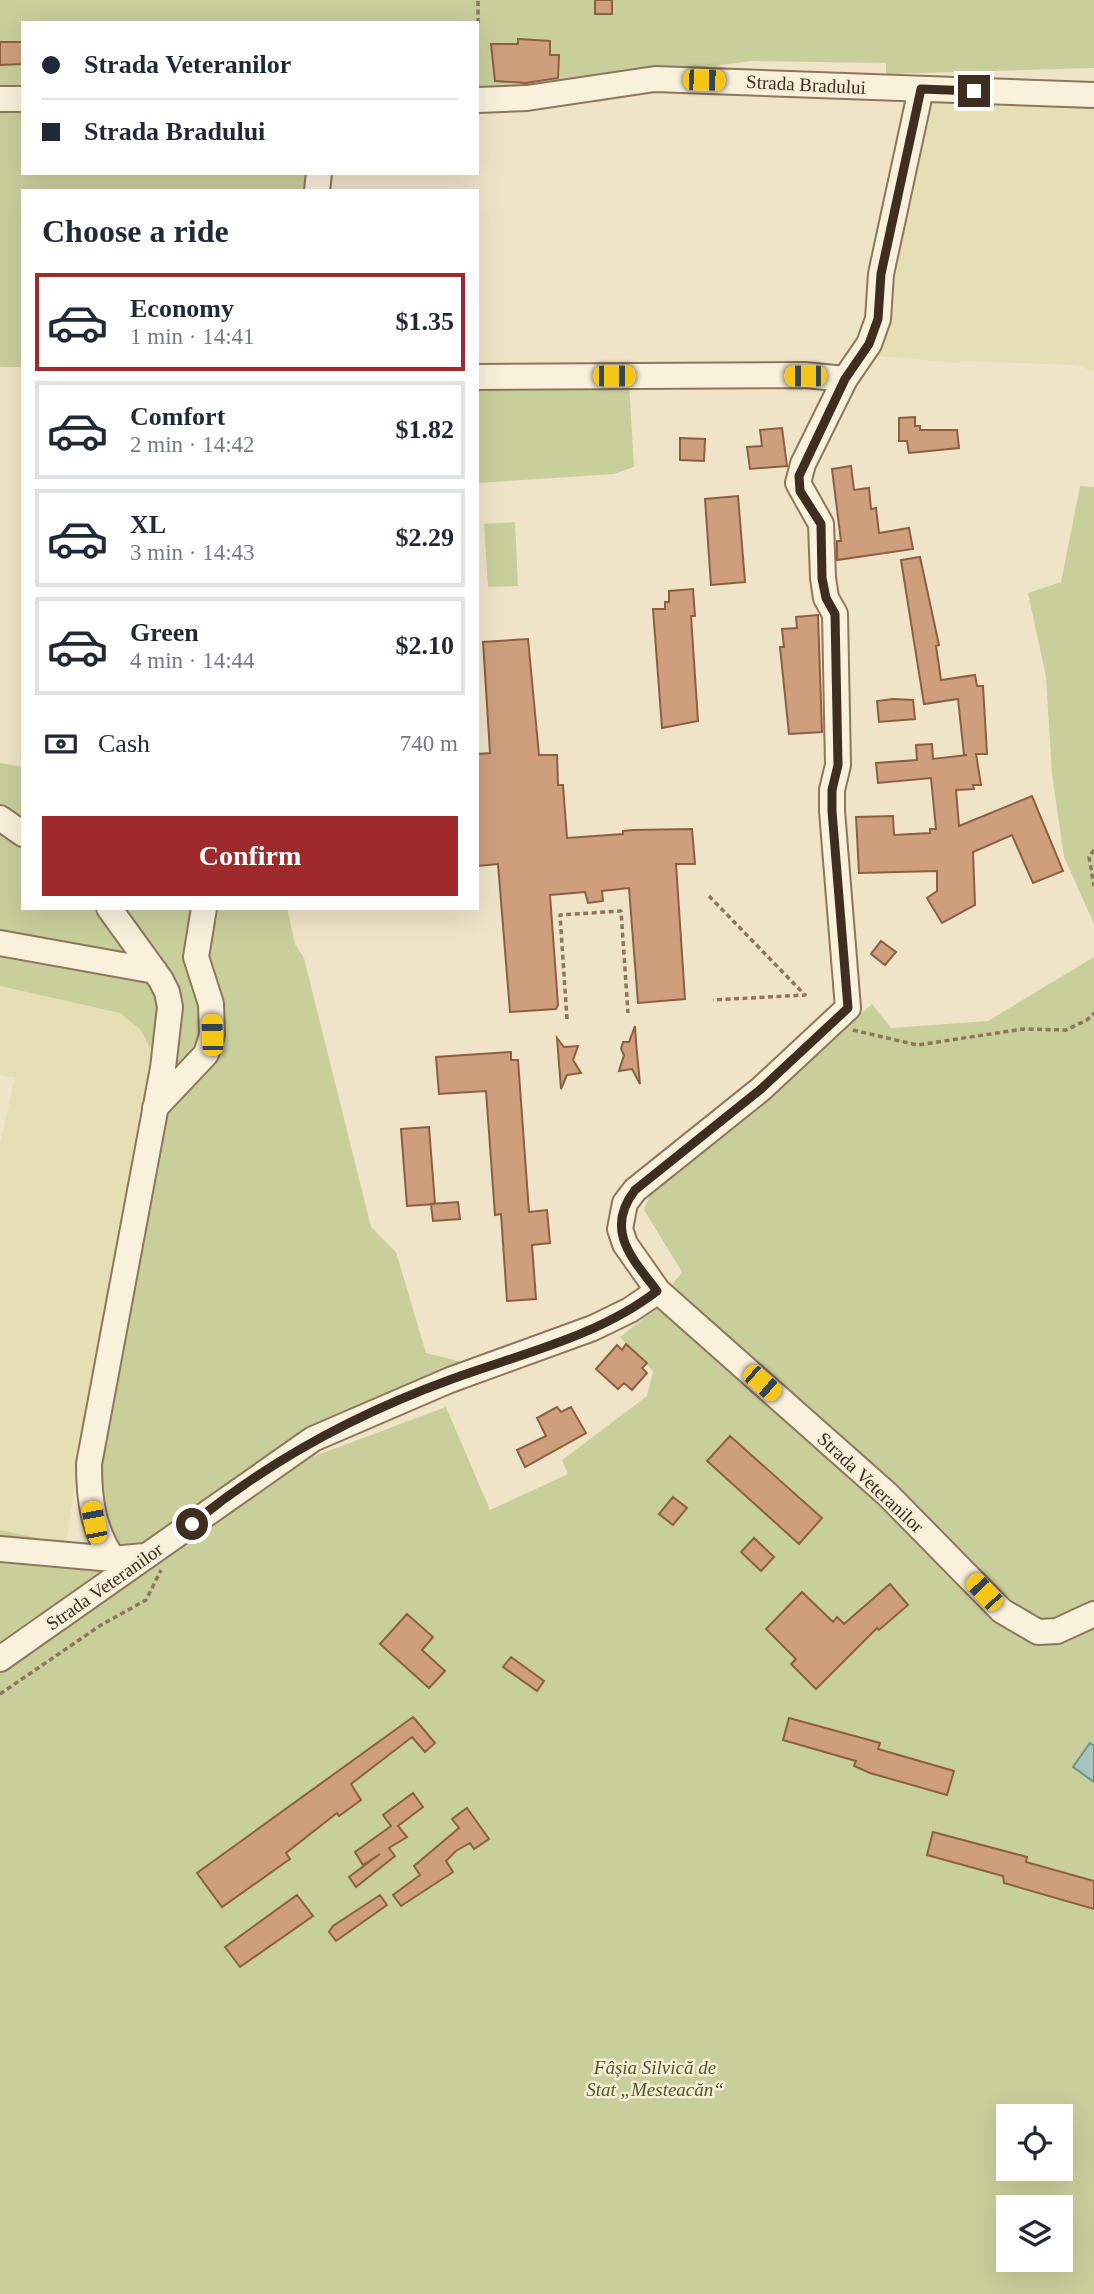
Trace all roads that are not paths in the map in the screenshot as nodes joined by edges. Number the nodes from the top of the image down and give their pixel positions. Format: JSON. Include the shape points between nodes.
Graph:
{"nodes":[{"id":1,"x":921,"y":89,"type":"junction"},
{"id":2,"x":1094,"y":95,"type":"edge"},
{"id":3,"x":0,"y":99,"type":"edge"},
{"id":4,"x":21,"y":99,"type":"edge"},
{"id":5,"x":479,"y":100,"type":"edge"},
{"id":6,"x":479,"y":377,"type":"edge"},
{"id":7,"x":845,"y":379,"type":"junction"},
{"id":8,"x":0,"y":818,"type":"edge"},
{"id":9,"x":21,"y":833,"type":"edge"},
{"id":10,"x":110,"y":910,"type":"edge"},
{"id":11,"x":204,"y":910,"type":"edge"},
{"id":12,"x":0,"y":943,"type":"edge"},
{"id":13,"x":155,"y":971,"type":"junction"},
{"id":14,"x":155,"y":1108,"type":"junction"},
{"id":15,"x":657,"y":1291,"type":"junction"},
{"id":16,"x":0,"y":1549,"type":"edge"},
{"id":17,"x":113,"y":1559,"type":"junction"},
{"id":18,"x":156,"y":1560,"type":"junction"},
{"id":19,"x":1094,"y":1614,"type":"edge"},
{"id":20,"x":0,"y":1659,"type":"edge"}],
"edges":[{"from":1,"to":2,"type":"street","name":"Strada Bradului"},
{"from":1,"to":5,"type":"street","name":"Strada Bradului","via":[[655,79],[527,98]]},
{"from":1,"to":7,"type":"street","via":[[881,274],[878,319],[869,344]]},
{"from":3,"to":4,"type":"street"},
{"from":6,"to":7,"type":"street"},
{"from":7,"to":15,"type":"street","name":"Strada Veteranilor","via":[[798,483],[821,524],[822,578],[835,614],[838,765],[832,811],[839,1016],[761,1089],[635,1190],[625,1203],[620,1229],[625,1244]]},
{"from":8,"to":9,"type":"street"},
{"from":10,"to":13,"type":"street"},
{"from":11,"to":14,"type":"street","via":[[196,957],[211,1004],[212,1035],[206,1054]]},
{"from":12,"to":13,"type":"street"},
{"from":13,"to":14,"type":"street","via":[[170,1007]]},
{"from":14,"to":17,"type":"street","via":[[89,1464],[94,1522]]},
{"from":15,"to":18,"type":"street","name":"Strada Veteranilor","via":[[593,1328],[450,1380],[313,1439],[206,1513]]},
{"from":15,"to":19,"type":"street","name":"Strada Veteranilor","via":[[887,1494],[1002,1611],[1038,1632],[1057,1631]]},
{"from":16,"to":17,"type":"street"},
{"from":17,"to":18,"type":"street"},
{"from":18,"to":20,"type":"street","name":"Strada Veteranilor"}]}
